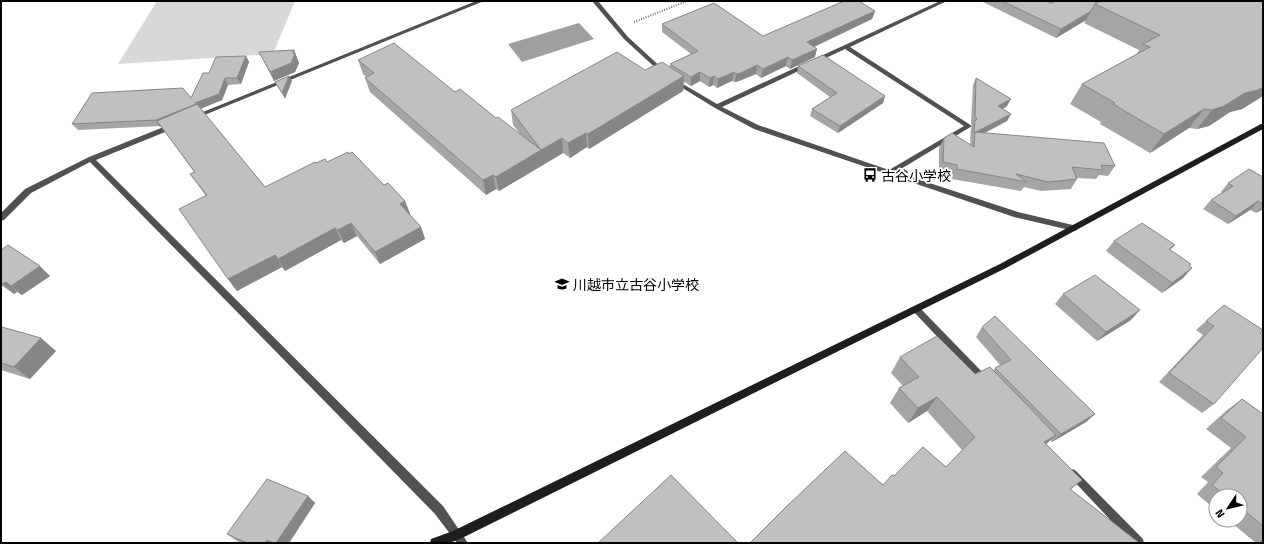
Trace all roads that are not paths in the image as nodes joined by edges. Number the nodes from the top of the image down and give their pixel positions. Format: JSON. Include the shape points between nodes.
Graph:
{"nodes":[{"id":1,"x":481,"y":1,"type":"edge"},
{"id":2,"x":595,"y":1,"type":"edge"},
{"id":3,"x":944,"y":1,"type":"edge"},
{"id":4,"x":846,"y":47,"type":"junction"},
{"id":5,"x":717,"y":107,"type":"junction"},
{"id":6,"x":186,"y":120,"type":"edge"},
{"id":7,"x":179,"y":123,"type":"edge"},
{"id":8,"x":1263,"y":126,"type":"edge"},
{"id":9,"x":91,"y":159,"type":"junction"},
{"id":10,"x":890,"y":173,"type":"junction"},
{"id":11,"x":1,"y":218,"type":"edge"},
{"id":12,"x":1074,"y":228,"type":"junction"},
{"id":13,"x":916,"y":309,"type":"junction"},
{"id":14,"x":992,"y":389,"type":"edge"},
{"id":15,"x":1068,"y":469,"type":"edge"},
{"id":16,"x":460,"y":539,"type":"edge"},
{"id":17,"x":435,"y":543,"type":"edge"},
{"id":18,"x":1139,"y":543,"type":"edge"}],
"edges":[{"from":1,"to":6,"type":"street"},
{"from":2,"to":5,"type":"street","via":[[640,54],[680,85]]},
{"from":3,"to":4,"type":"street"},
{"from":4,"to":5,"type":"street"},
{"from":4,"to":10,"type":"street","via":[[969,126]]},
{"from":5,"to":10,"type":"street","via":[[756,127]]},
{"from":7,"to":9,"type":"street"},
{"from":8,"to":12,"type":"street"},
{"from":9,"to":11,"type":"street","via":[[28,191]]},
{"from":9,"to":16,"type":"street","via":[[439,510]]},
{"from":10,"to":12,"type":"street","via":[[1017,215]]},
{"from":12,"to":13,"type":"street"},
{"from":13,"to":14,"type":"street"},
{"from":13,"to":16,"type":"street"},
{"from":15,"to":18,"type":"street"},
{"from":16,"to":17,"type":"street"}]}
